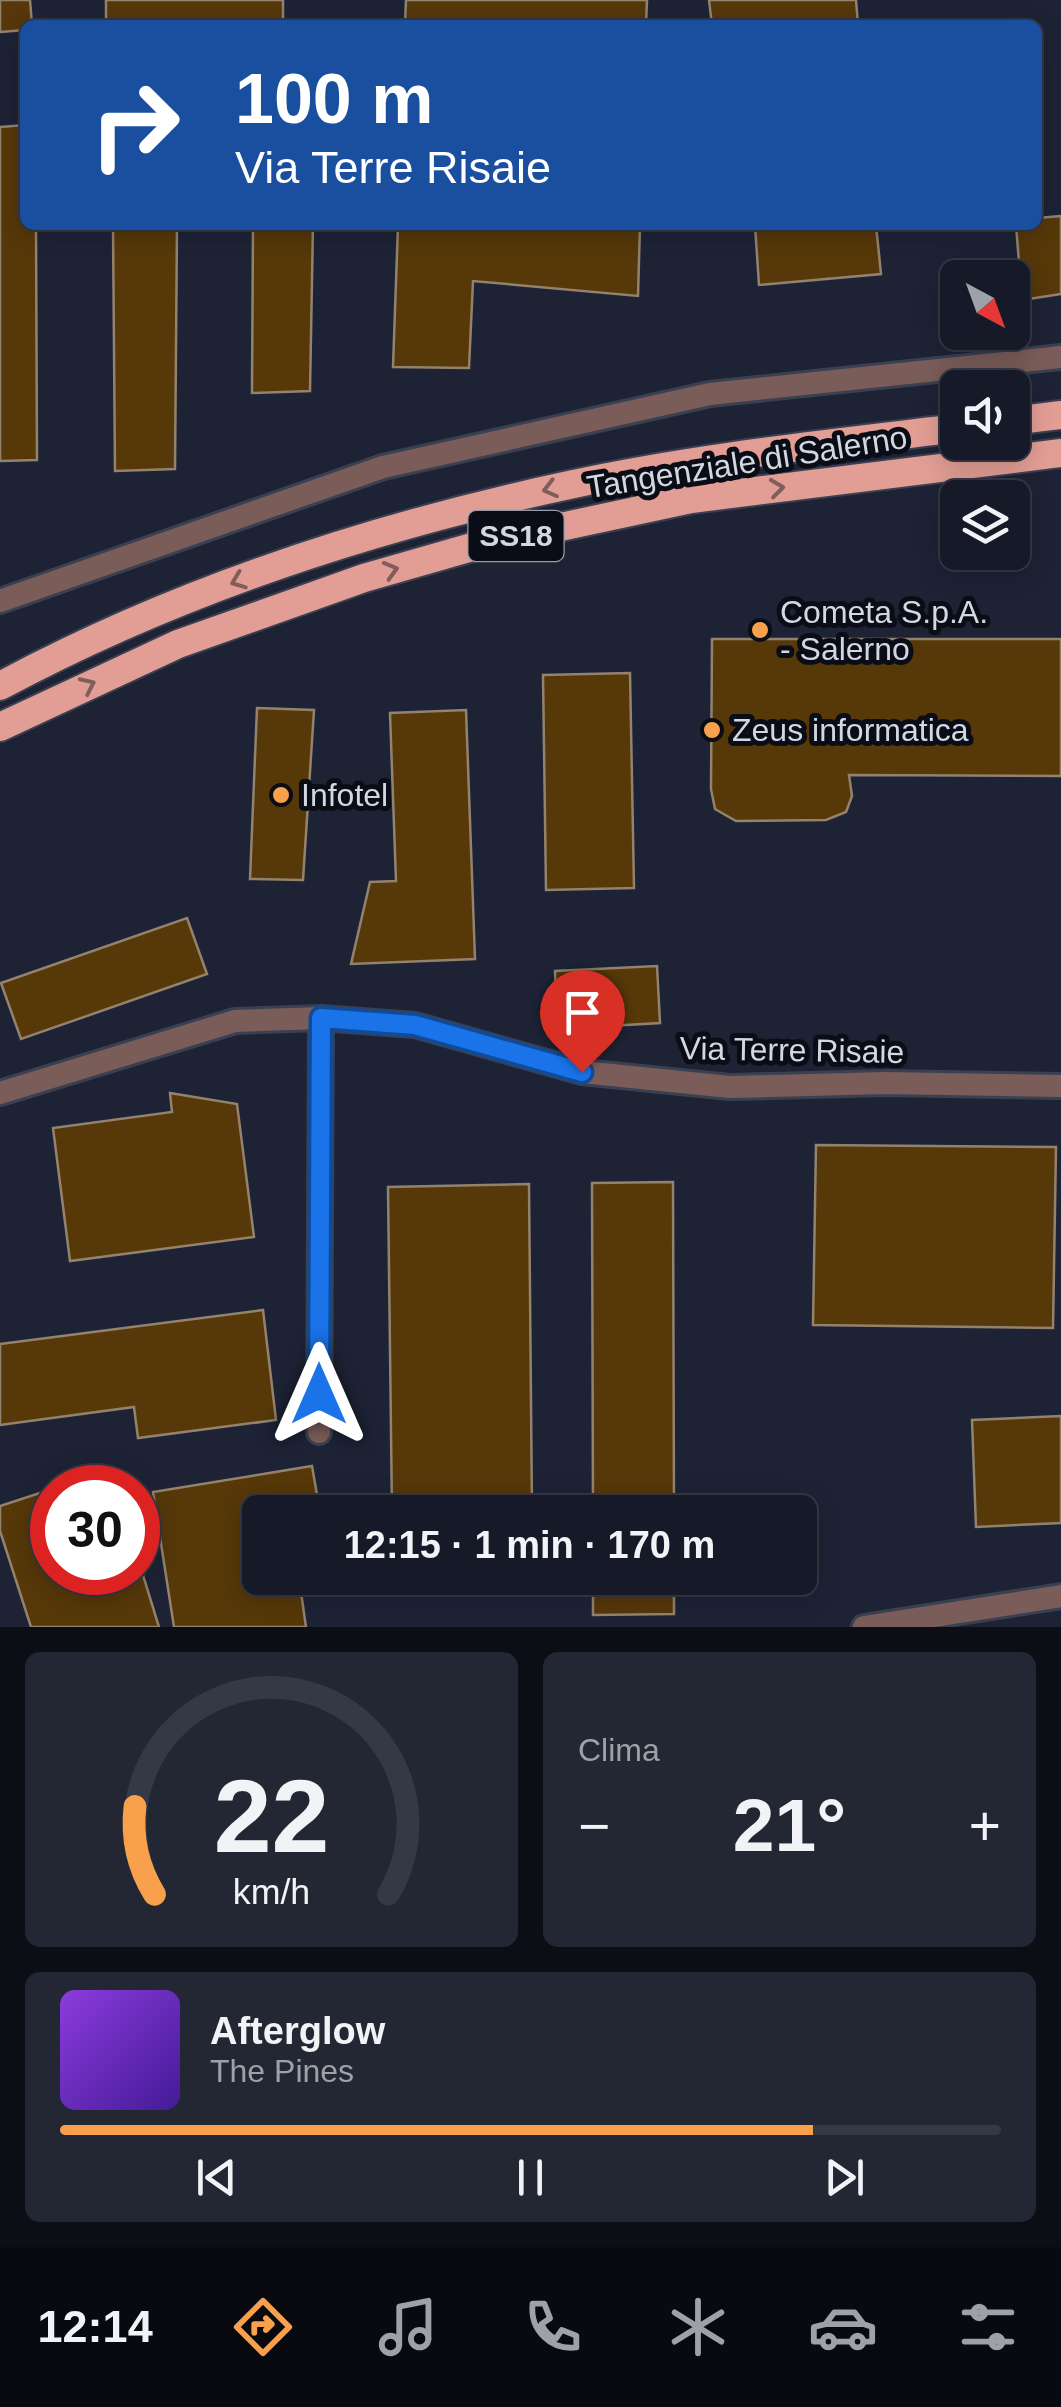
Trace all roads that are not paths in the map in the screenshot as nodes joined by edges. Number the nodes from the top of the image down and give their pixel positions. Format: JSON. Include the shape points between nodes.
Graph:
{"nodes":[{"id":1,"x":1061,"y":358,"type":"edge"},
{"id":2,"x":1061,"y":414,"type":"edge"},
{"id":3,"x":1030,"y":418,"type":"edge"},
{"id":4,"x":940,"y":430,"type":"edge"},
{"id":5,"x":1061,"y":453,"type":"edge"},
{"id":6,"x":0,"y":601,"type":"edge"},
{"id":7,"x":0,"y":686,"type":"edge"},
{"id":8,"x":0,"y":727,"type":"edge"},
{"id":9,"x":321,"y":1018,"type":"junction"},
{"id":10,"x":1061,"y":1086,"type":"edge"},
{"id":11,"x":0,"y":1093,"type":"edge"},
{"id":12,"x":319,"y":1432,"type":"dead end"},
{"id":13,"x":1061,"y":1596,"type":"edge"},
{"id":14,"x":864,"y":1627,"type":"edge"}],
"edges":[{"from":1,"to":6,"type":"street","via":[[710,394],[402,462]]},
{"from":2,"to":3,"type":"highway"},
{"from":4,"to":7,"type":"highway","name":"Tangenziale di Salerno","number":"SS18","one_way":true,"via":[[704,460],[458,512],[252,576]]},
{"from":8,"to":5,"type":"highway","name":"Tangenziale di Salerno","number":"SS18","one_way":true,"via":[[195,638],[486,543],[691,499]]},
{"from":9,"to":10,"type":"street","name":"Via Terre Risaie","via":[[415,1025],[582,1072],[730,1087]]},
{"from":9,"to":11,"type":"street","name":"Via Terre Risaie","via":[[235,1021]]},
{"from":9,"to":12,"type":"street"},
{"from":13,"to":14,"type":"street"}]}
